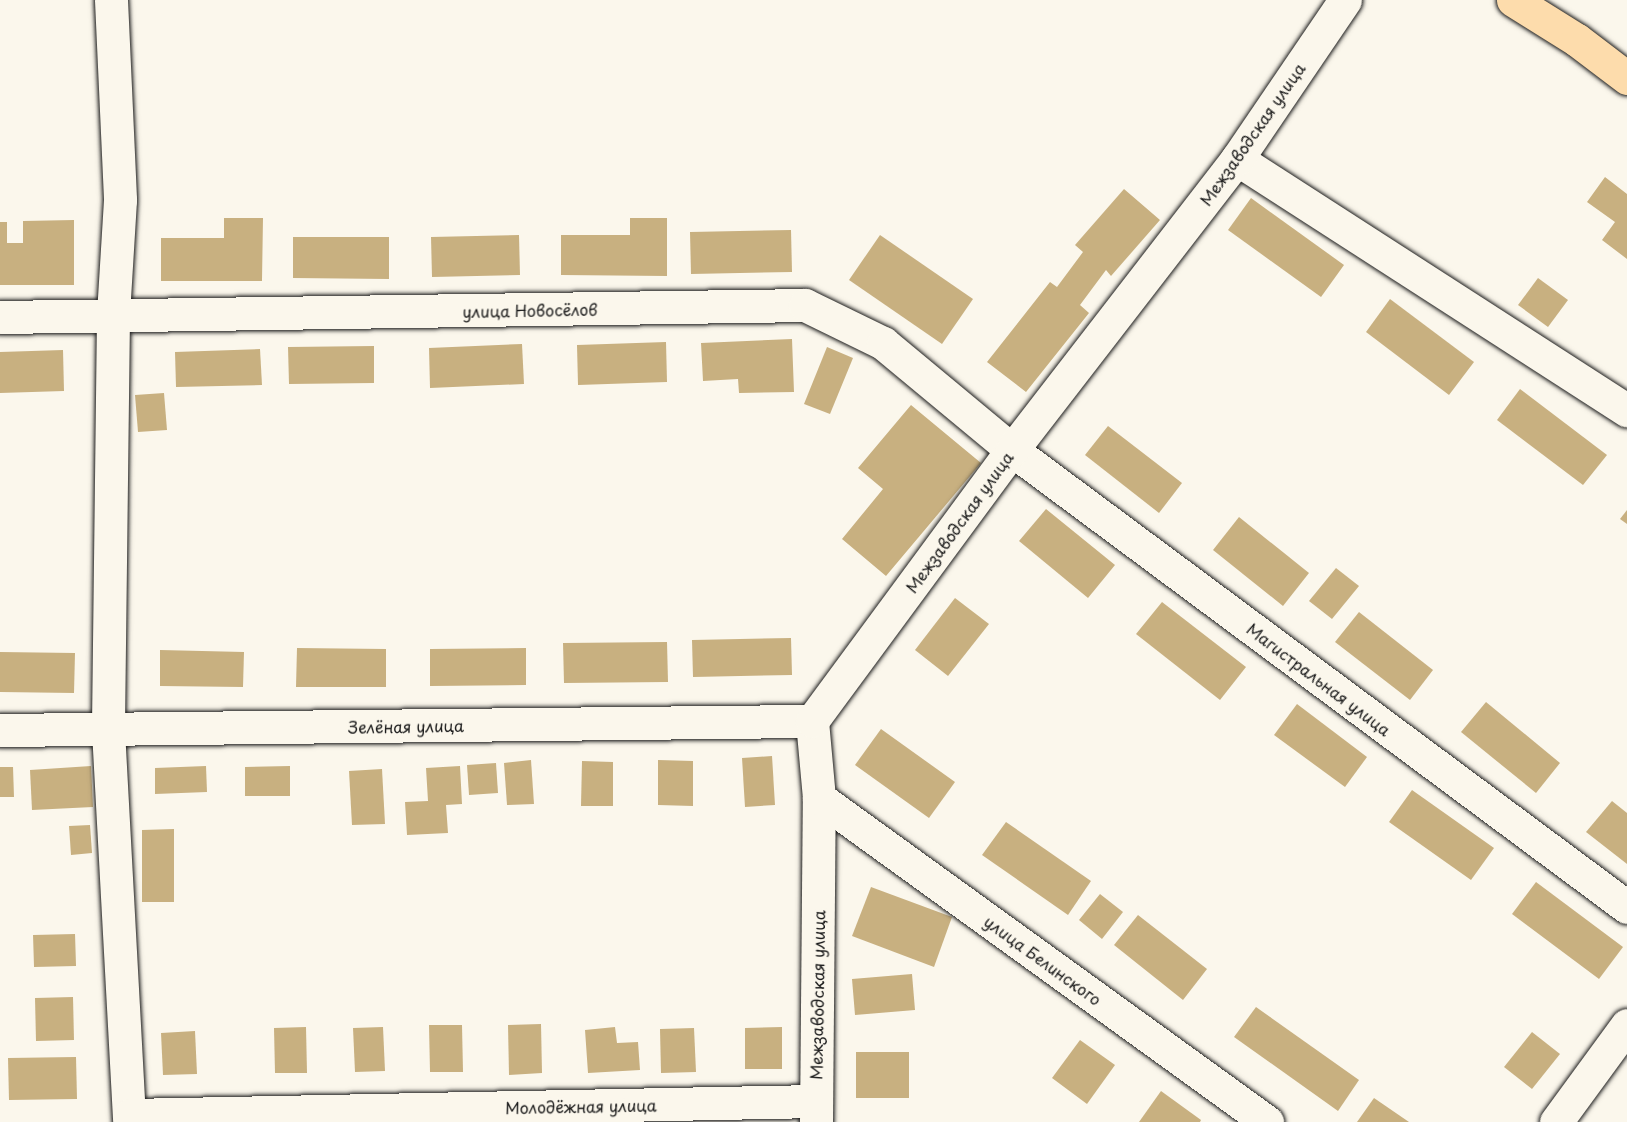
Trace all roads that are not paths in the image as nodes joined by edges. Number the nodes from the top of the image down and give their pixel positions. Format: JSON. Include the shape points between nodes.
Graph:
{"nodes":[{"id":1,"x":111,"y":0,"type":"edge"},
{"id":2,"x":1345,"y":0,"type":"edge"},
{"id":3,"x":1513,"y":0,"type":"edge"},
{"id":4,"x":1627,"y":78,"type":"edge"},
{"id":5,"x":1238,"y":159,"type":"junction"},
{"id":6,"x":113,"y":316,"type":"junction"},
{"id":7,"x":0,"y":317,"type":"edge"},
{"id":8,"x":1627,"y":410,"type":"edge"},
{"id":9,"x":1012,"y":450,"type":"junction"},
{"id":10,"x":812,"y":721,"type":"junction"},
{"id":11,"x":0,"y":730,"type":"edge"},
{"id":12,"x":108,"y":730,"type":"junction"},
{"id":13,"x":819,"y":798,"type":"junction"},
{"id":14,"x":1627,"y":907,"type":"edge"},
{"id":15,"x":1627,"y":1024,"type":"edge"},
{"id":16,"x":816,"y":1112,"type":"edge"},
{"id":17,"x":129,"y":1118,"type":"edge"},
{"id":18,"x":1267,"y":1122,"type":"edge"},
{"id":19,"x":1556,"y":1122,"type":"edge"}],
"edges":[{"from":1,"to":6,"type":"street","via":[[120,200]]},
{"from":2,"to":5,"type":"street","name":"Межзаводская улица"},
{"from":3,"to":4,"type":"highway","via":[[1577,40]]},
{"from":5,"to":8,"type":"street"},
{"from":5,"to":9,"type":"street","name":"Межзаводская улица"},
{"from":6,"to":7,"type":"street","name":"улица Новосёлов"},
{"from":6,"to":9,"type":"street","name":"улица Новосёлов","via":[[806,305],[883,343]]},
{"from":6,"to":12,"type":"street"},
{"from":9,"to":10,"type":"street","name":"Межзаводская улица"},
{"from":9,"to":14,"type":"street","name":"Магистральная улица"},
{"from":10,"to":12,"type":"street","name":"Зелёная улица"},
{"from":10,"to":13,"type":"street","name":"Межзаводская улица"},
{"from":11,"to":12,"type":"street","name":"Зелёная улица"},
{"from":12,"to":17,"type":"street"},
{"from":13,"to":16,"type":"street","name":"Межзаводская улица"},
{"from":13,"to":18,"type":"street","name":"улица Белинского"},
{"from":15,"to":19,"type":"street"},
{"from":16,"to":17,"type":"street","name":"Молодёжная улица"}]}
